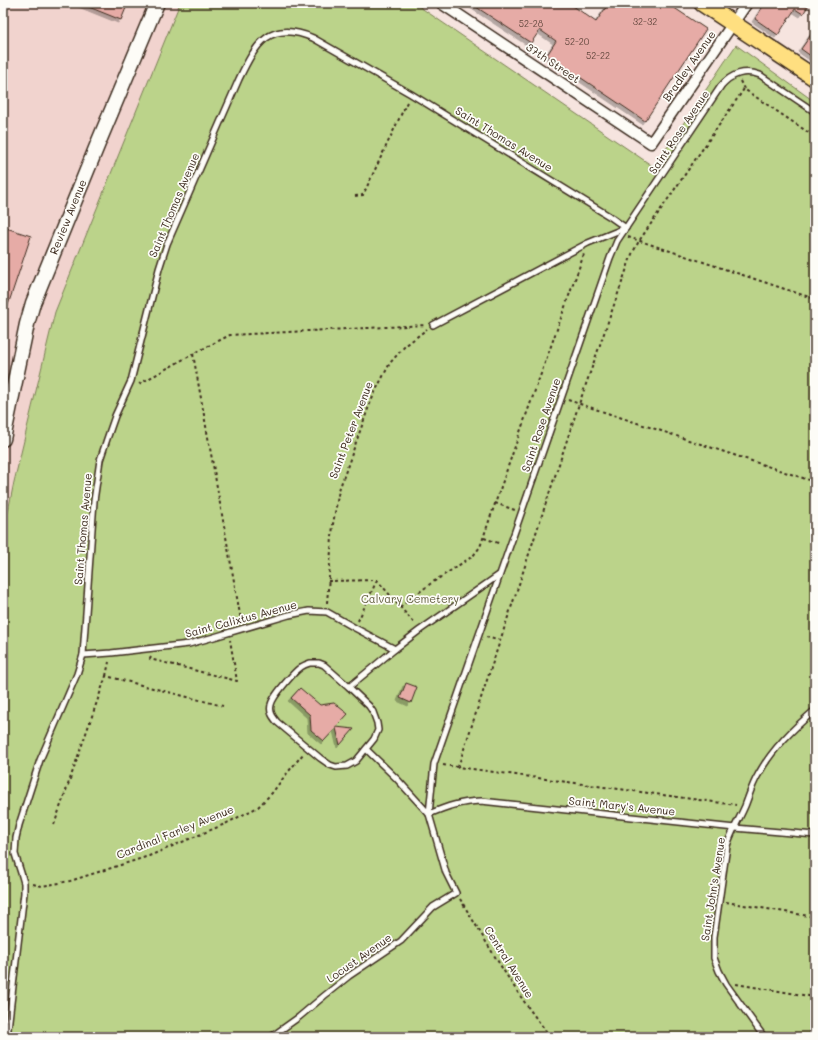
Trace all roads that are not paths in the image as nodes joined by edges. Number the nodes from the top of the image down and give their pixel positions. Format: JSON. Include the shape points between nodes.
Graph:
{"nodes":[{"id":1,"x":157,"y":3,"type":"edge"},
{"id":2,"x":441,"y":3,"type":"edge"},
{"id":3,"x":702,"y":3,"type":"edge"},
{"id":4,"x":747,"y":3,"type":"edge"},
{"id":5,"x":734,"y":24,"type":"junction"},
{"id":6,"x":815,"y":78,"type":"edge"},
{"id":7,"x":815,"y":112,"type":"edge"},
{"id":8,"x":651,"y":143,"type":"joint"},
{"id":9,"x":626,"y":228,"type":"junction"},
{"id":10,"x":433,"y":325,"type":"road end"},
{"id":11,"x":3,"y":439,"type":"edge"},
{"id":12,"x":499,"y":575,"type":"junction"},
{"id":13,"x":395,"y":650,"type":"junction"},
{"id":14,"x":83,"y":655,"type":"junction"},
{"id":15,"x":349,"y":687,"type":"junction"},
{"id":16,"x":815,"y":710,"type":"edge"},
{"id":17,"x":366,"y":750,"type":"junction"},
{"id":18,"x":430,"y":814,"type":"junction"},
{"id":19,"x":735,"y":828,"type":"junction"},
{"id":20,"x":815,"y":834,"type":"edge"},
{"id":21,"x":7,"y":1037,"type":"edge"},
{"id":22,"x":271,"y":1037,"type":"edge"},
{"id":23,"x":764,"y":1037,"type":"edge"}],
"edges":[{"from":1,"to":11,"type":"main road","name":"Review Avenue","via":[[33,303]]},
{"from":2,"to":8,"type":"street","name":"37th Street"},
{"from":3,"to":5,"type":"main road"},
{"from":4,"to":5,"type":"street","name":"Bradley Avenue"},
{"from":5,"to":6,"type":"main road"},
{"from":5,"to":8,"type":"street","name":"Bradley Avenue"},
{"from":7,"to":9,"type":"lane","name":"Saint Rose Avenue","via":[[760,75],[745,72],[737,74],[721,86]]},
{"from":9,"to":10,"type":"lane","via":[[588,244]]},
{"from":9,"to":12,"type":"lane","name":"Saint Rose Avenue","via":[[610,258]]},
{"from":9,"to":14,"type":"lane","name":"Saint Thomas Avenue","via":[[411,94],[324,44],[292,32],[270,34],[260,42],[250,56],[167,244],[131,380],[103,450],[92,517]]},
{"from":12,"to":13,"type":"lane"},
{"from":12,"to":18,"type":"lane","name":"Saint Rose Avenue","via":[[434,764]]},
{"from":13,"to":14,"type":"lane","name":"Saint Calixtus Avenue","via":[[327,612],[317,611],[300,612],[189,644]]},
{"from":13,"to":15,"type":"lane"},
{"from":14,"to":21,"type":"lane","name":"Saint Thomas Avenue","via":[[40,760],[16,838],[15,854],[24,883]]},
{"from":15,"to":17,"type":"lane","via":[[369,706],[377,723],[377,734]]},
{"from":15,"to":17,"type":"lane","via":[[324,666],[310,663],[300,667],[274,696],[270,710],[273,718],[330,765],[347,766]]},
{"from":16,"to":19,"type":"lane","name":"Saint John's Avenue","via":[[770,755],[757,776]]},
{"from":17,"to":18,"type":"lane","via":[[397,778]]},
{"from":18,"to":19,"type":"lane","name":"Saint Mary's Avenue","via":[[454,804],[480,801]]},
{"from":18,"to":22,"type":"lane","name":"Locust Avenue","via":[[446,873],[456,893],[433,907],[401,941],[349,976]]},
{"from":19,"to":20,"type":"lane","name":"Saint Mary's Avenue"},
{"from":19,"to":23,"type":"lane","name":"Saint John's Avenue","via":[[727,846],[713,944],[714,958],[726,984]]}]}
